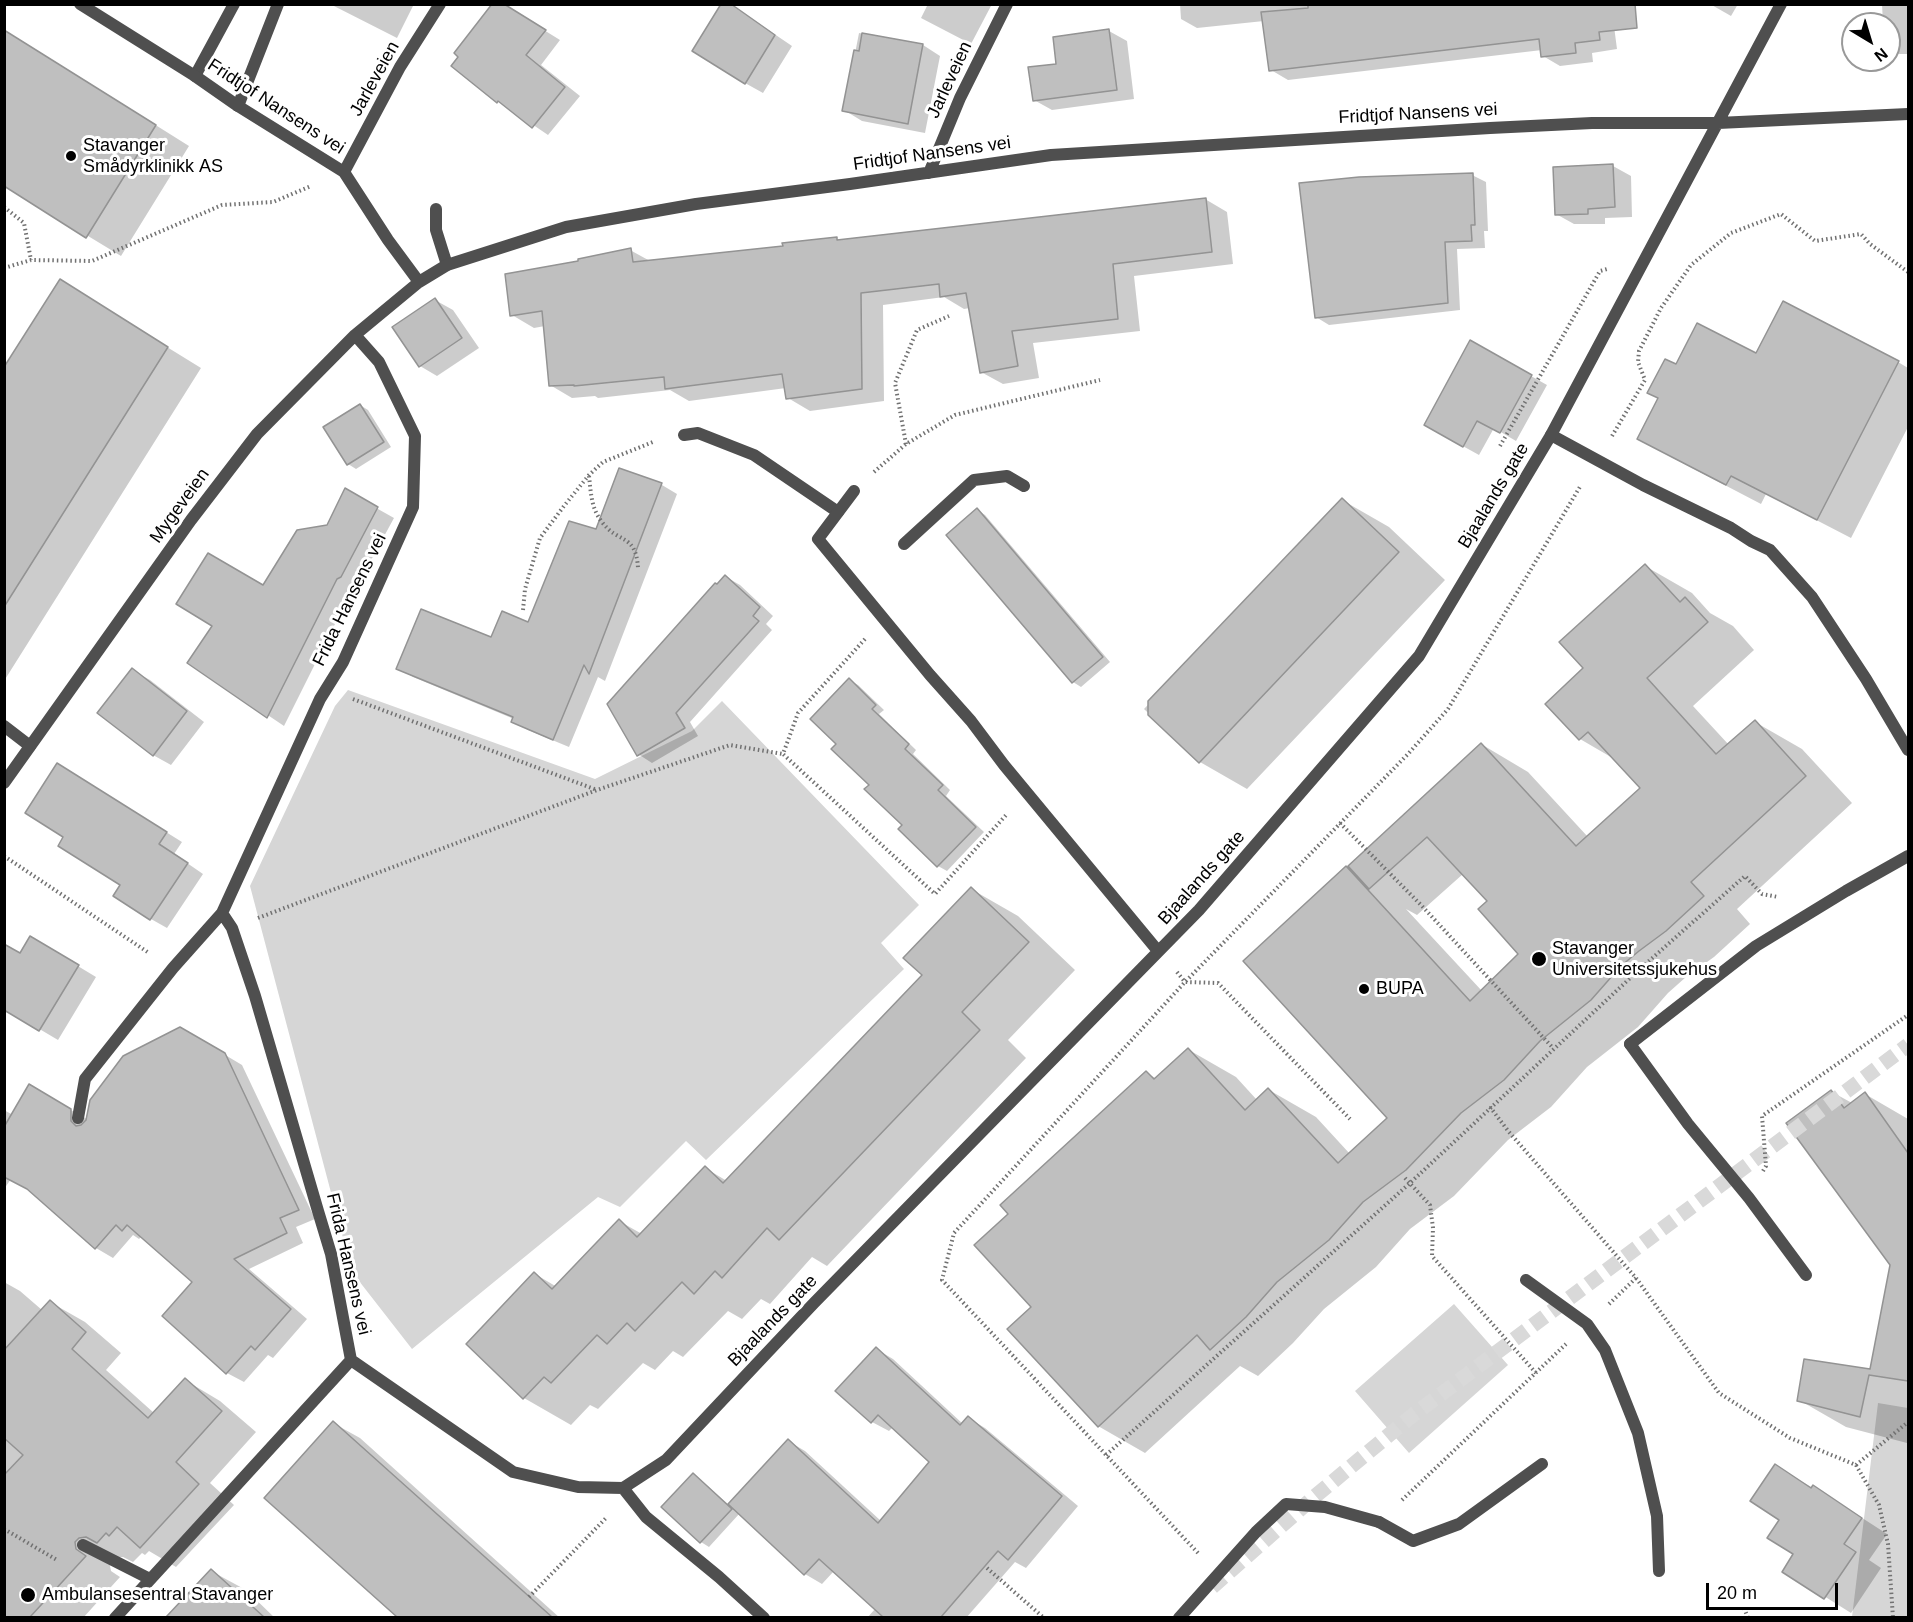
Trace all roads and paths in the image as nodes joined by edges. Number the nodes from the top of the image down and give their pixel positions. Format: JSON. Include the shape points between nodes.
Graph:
{"nodes":[{"id":1,"x":80,"y":4,"type":"edge"},
{"id":2,"x":234,"y":4,"type":"edge"},
{"id":3,"x":278,"y":4,"type":"edge"},
{"id":4,"x":440,"y":4,"type":"edge"},
{"id":5,"x":1007,"y":4,"type":"edge"},
{"id":6,"x":1781,"y":4,"type":"edge"},
{"id":7,"x":195,"y":76,"type":"junction"},
{"id":8,"x":238,"y":106,"type":"junction"},
{"id":9,"x":1908,"y":114,"type":"edge"},
{"id":10,"x":1718,"y":123,"type":"junction"},
{"id":11,"x":344,"y":172,"type":"junction"},
{"id":12,"x":929,"y":173,"type":"junction"},
{"id":13,"x":4,"y":207,"type":"edge"},
{"id":14,"x":436,"y":209,"type":"dead end"},
{"id":15,"x":1649,"y":251,"type":"junction"},
{"id":16,"x":31,"y":260,"type":"junction"},
{"id":17,"x":447,"y":266,"type":"junction"},
{"id":18,"x":4,"y":268,"type":"edge"},
{"id":19,"x":1908,"y":272,"type":"edge"},
{"id":20,"x":419,"y":282,"type":"junction"},
{"id":21,"x":949,"y":316,"type":"dead end"},
{"id":22,"x":355,"y":335,"type":"junction"},
{"id":23,"x":1100,"y":380,"type":"dead end"},
{"id":24,"x":684,"y":435,"type":"dead end"},
{"id":25,"x":1551,"y":435,"type":"junction"},
{"id":26,"x":653,"y":442,"type":"dead end"},
{"id":27,"x":906,"y":444,"type":"junction"},
{"id":28,"x":1500,"y":446,"type":"dead end"},
{"id":29,"x":1596,"y":460,"type":"junction"},
{"id":30,"x":589,"y":475,"type":"junction"},
{"id":31,"x":1024,"y":486,"type":"dead end"},
{"id":32,"x":854,"y":491,"type":"joint"},
{"id":33,"x":838,"y":512,"type":"junction"},
{"id":34,"x":904,"y":544,"type":"dead end"},
{"id":35,"x":638,"y":568,"type":"dead end"},
{"id":36,"x":523,"y":610,"type":"dead end"},
{"id":37,"x":883,"y":618,"type":"junction"},
{"id":38,"x":320,"y":699,"type":"junction"},
{"id":39,"x":4,"y":726,"type":"edge"},
{"id":40,"x":30,"y":747,"type":"junction"},
{"id":41,"x":1908,"y":750,"type":"edge"},
{"id":42,"x":783,"y":754,"type":"junction"},
{"id":43,"x":4,"y":783,"type":"edge"},
{"id":44,"x":597,"y":790,"type":"junction"},
{"id":45,"x":1026,"y":792,"type":"junction"},
{"id":46,"x":1341,"y":823,"type":"junction"},
{"id":47,"x":4,"y":856,"type":"edge"},
{"id":48,"x":1908,"y":856,"type":"edge"},
{"id":49,"x":1783,"y":898,"type":"dead end"},
{"id":50,"x":222,"y":913,"type":"junction"},
{"id":51,"x":232,"y":928,"type":"junction"},
{"id":52,"x":1158,"y":951,"type":"junction"},
{"id":53,"x":173,"y":968,"type":"junction"},
{"id":54,"x":1185,"y":982,"type":"junction"},
{"id":55,"x":1908,"y":1015,"type":"edge"},
{"id":56,"x":1553,"y":1048,"type":"junction"},
{"id":57,"x":1490,"y":1107,"type":"junction"},
{"id":58,"x":78,"y":1118,"type":"dead end"},
{"id":59,"x":1350,"y":1119,"type":"dead end"},
{"id":60,"x":1404,"y":1178,"type":"dead end"},
{"id":61,"x":1410,"y":1183,"type":"junction"},
{"id":62,"x":1749,"y":1198,"type":"junction"},
{"id":63,"x":1806,"y":1275,"type":"dead end"},
{"id":64,"x":1636,"y":1278,"type":"junction"},
{"id":65,"x":1526,"y":1280,"type":"dead end"},
{"id":66,"x":1587,"y":1324,"type":"junction"},
{"id":67,"x":351,"y":1360,"type":"junction"},
{"id":68,"x":1536,"y":1374,"type":"junction"},
{"id":69,"x":1908,"y":1422,"type":"edge"},
{"id":70,"x":1106,"y":1455,"type":"junction"},
{"id":71,"x":1542,"y":1464,"type":"dead end"},
{"id":72,"x":1856,"y":1465,"type":"junction"},
{"id":73,"x":623,"y":1488,"type":"junction"},
{"id":74,"x":604,"y":1521,"type":"dead end"},
{"id":75,"x":1379,"y":1522,"type":"junction"},
{"id":76,"x":4,"y":1529,"type":"edge"},
{"id":77,"x":83,"y":1545,"type":"joint"},
{"id":78,"x":987,"y":1568,"type":"dead end"},
{"id":79,"x":1659,"y":1571,"type":"dead end"},
{"id":80,"x":1219,"y":1575,"type":"junction"},
{"id":81,"x":150,"y":1579,"type":"junction"},
{"id":82,"x":529,"y":1597,"type":"dead end"},
{"id":83,"x":1744,"y":1608,"type":"dead end"},
{"id":84,"x":115,"y":1617,"type":"edge"},
{"id":85,"x":764,"y":1617,"type":"edge"},
{"id":86,"x":1044,"y":1617,"type":"edge"},
{"id":87,"x":1179,"y":1617,"type":"edge"},
{"id":88,"x":1748,"y":1617,"type":"edge"},
{"id":89,"x":1893,"y":1617,"type":"edge"}],
"edges":[{"from":1,"to":7,"type":"street","name":"Fridtjof Nansens vei"},
{"from":2,"to":7,"type":"street"},
{"from":3,"to":8,"type":"street"},
{"from":4,"to":11,"type":"street","name":"Jarleveien","via":[[400,67]]},
{"from":5,"to":12,"type":"street","name":"Jarleveien","via":[[960,98]]},
{"from":6,"to":10,"type":"street","name":"Bjaalands gate"},
{"from":7,"to":8,"type":"street","name":"Fridtjof Nansens vei"},
{"from":8,"to":11,"type":"street","name":"Fridtjof Nansens vei"},
{"from":9,"to":10,"type":"street","name":"Fridtjof Nansens vei"},
{"from":10,"to":12,"type":"street","name":"Fridtjof Nansens vei","via":[[1592,123],[1378,134],[1051,155]]},
{"from":10,"to":15,"type":"street","name":"Bjaalands gate"},
{"from":11,"to":16,"type":"path","via":[[273,202],[222,204],[92,261]]},
{"from":11,"to":20,"type":"street","name":"Fridtjof Nansens vei"},
{"from":12,"to":17,"type":"street","name":"Fridtjof Nansens vei","via":[[708,202],[566,227]]},
{"from":13,"to":16,"type":"path","via":[[24,223]]},
{"from":14,"to":17,"type":"street","via":[[436,230]]},
{"from":15,"to":25,"type":"street","name":"Bjaalands gate"},
{"from":15,"to":28,"type":"path","via":[[1600,272]]},
{"from":16,"to":18,"type":"path"},
{"from":17,"to":20,"type":"street","name":"Fridtjof Nansens vei"},
{"from":19,"to":29,"type":"path","via":[[1861,234],[1815,241],[1781,214],[1731,233],[1691,265],[1661,308],[1639,351],[1638,362],[1645,380]]},
{"from":20,"to":22,"type":"street","name":"Mygeveien"},
{"from":21,"to":27,"type":"path","via":[[917,330],[895,383]]},
{"from":22,"to":38,"type":"street","name":"Frida Hansens vei","via":[[379,362],[415,435],[413,507],[343,662]]},
{"from":22,"to":40,"type":"street","name":"Mygeveien","via":[[256,434]]},
{"from":23,"to":27,"type":"path","via":[[955,415]]},
{"from":24,"to":33,"type":"street","via":[[698,433],[754,455]]},
{"from":25,"to":29,"type":"street"},
{"from":25,"to":52,"type":"street","name":"Bjaalands gate","via":[[1419,656],[1199,910]]},
{"from":26,"to":30,"type":"path","via":[[603,462]]},
{"from":27,"to":32,"type":"path"},
{"from":29,"to":41,"type":"street","via":[[1770,550],[1812,597]]},
{"from":29,"to":46,"type":"path","via":[[1448,709]]},
{"from":30,"to":35,"type":"path","via":[[597,514],[614,534],[632,544]]},
{"from":30,"to":36,"type":"path","via":[[540,538]]},
{"from":31,"to":34,"type":"street","via":[[1007,476],[974,480]]},
{"from":32,"to":33,"type":"street","name":"Bjaalands gate"},
{"from":33,"to":37,"type":"street","name":"Bjaalands gate","via":[[818,539]]},
{"from":37,"to":42,"type":"path","via":[[798,713]]},
{"from":37,"to":45,"type":"street","name":"Bjaalands gate"},
{"from":38,"to":44,"type":"path","via":[[335,706],[351,699]]},
{"from":38,"to":50,"type":"street","name":"Frida Hansens vei"},
{"from":39,"to":40,"type":"street"},
{"from":40,"to":43,"type":"street","name":"Mygeveien"},
{"from":42,"to":44,"type":"path","via":[[730,746]]},
{"from":42,"to":45,"type":"path","via":[[935,894]]},
{"from":44,"to":51,"type":"path"},
{"from":45,"to":52,"type":"street","name":"Bjaalands gate"},
{"from":46,"to":54,"type":"path"},
{"from":46,"to":56,"type":"path"},
{"from":47,"to":53,"type":"path"},
{"from":48,"to":62,"type":"street","via":[[1755,946],[1630,1044],[1688,1124]]},
{"from":49,"to":56,"type":"path","via":[[1762,894],[1744,876]]},
{"from":50,"to":51,"type":"street","name":"Frida Hansens vei"},
{"from":50,"to":53,"type":"street","name":"Frida Hansens vei"},
{"from":51,"to":67,"type":"street","name":"Frida Hansens vei","via":[[331,1254]]},
{"from":52,"to":73,"type":"street","name":"Bjaalands gate","via":[[666,1460]]},
{"from":53,"to":58,"type":"street","name":"Frida Hansens vei","via":[[85,1079]]},
{"from":54,"to":59,"type":"path","via":[[1218,983]]},
{"from":54,"to":70,"type":"path","via":[[954,1233],[942,1280]]},
{"from":55,"to":62,"type":"path","via":[[1762,1116],[1766,1166]]},
{"from":56,"to":57,"type":"path"},
{"from":57,"to":61,"type":"path"},
{"from":57,"to":64,"type":"path"},
{"from":60,"to":61,"type":"path"},
{"from":61,"to":68,"type":"path","via":[[1430,1205],[1432,1256]]},
{"from":61,"to":70,"type":"path"},
{"from":62,"to":63,"type":"street"},
{"from":64,"to":66,"type":"path"},
{"from":64,"to":72,"type":"path","via":[[1719,1393],[1790,1438]]},
{"from":65,"to":66,"type":"street"},
{"from":66,"to":68,"type":"path"},
{"from":66,"to":79,"type":"street","via":[[1605,1350],[1638,1433],[1657,1516]]},
{"from":67,"to":73,"type":"street","via":[[513,1472],[578,1487]]},
{"from":67,"to":81,"type":"street","name":"Frida Hansens vei"},
{"from":68,"to":75,"type":"path"},
{"from":69,"to":72,"type":"path"},
{"from":70,"to":80,"type":"path"},
{"from":71,"to":75,"type":"street","via":[[1459,1524],[1413,1540]]},
{"from":72,"to":89,"type":"path","via":[[1879,1505],[1888,1544]]},
{"from":73,"to":85,"type":"street","via":[[646,1517]]},
{"from":74,"to":82,"type":"path"},
{"from":75,"to":80,"type":"street","via":[[1325,1507],[1286,1504]]},
{"from":76,"to":77,"type":"path","via":[[58,1560]]},
{"from":77,"to":81,"type":"street"},
{"from":78,"to":86,"type":"path"},
{"from":80,"to":87,"type":"street"},
{"from":81,"to":84,"type":"street","name":"Frida Hansens vei"},
{"from":83,"to":88,"type":"path"}]}
